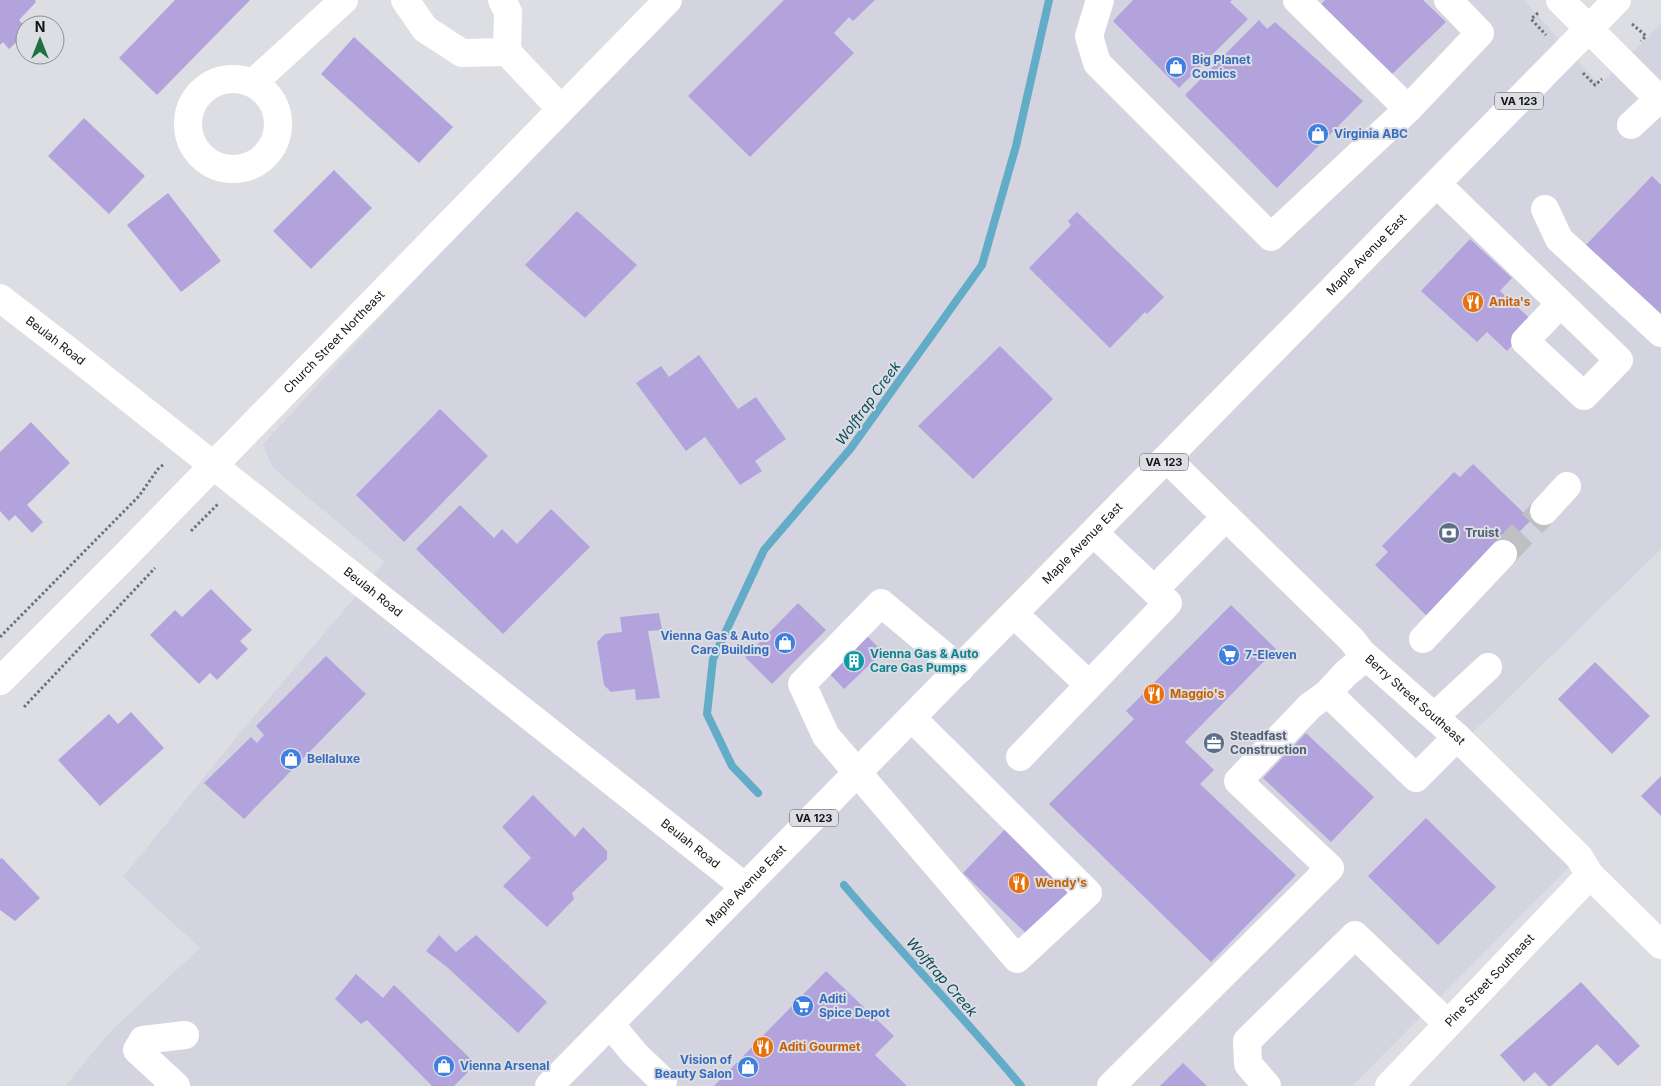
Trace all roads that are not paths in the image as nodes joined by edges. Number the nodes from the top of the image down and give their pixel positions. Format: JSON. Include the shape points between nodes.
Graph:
{"nodes":[{"id":1,"x":344,"y":0,"type":"edge"},
{"id":2,"x":405,"y":0,"type":"edge"},
{"id":3,"x":502,"y":0,"type":"edge"},
{"id":4,"x":668,"y":0,"type":"edge"},
{"id":5,"x":1100,"y":0,"type":"edge"},
{"id":6,"x":1297,"y":0,"type":"edge"},
{"id":7,"x":1448,"y":0,"type":"edge"},
{"id":8,"x":1560,"y":0,"type":"edge"},
{"id":9,"x":1618,"y":0,"type":"edge"},
{"id":10,"x":1589,"y":29,"type":"junction"},
{"id":11,"x":507,"y":52,"type":"junction"},
{"id":12,"x":253,"y":83,"type":"dead end"},
{"id":13,"x":1660,"y":100,"type":"edge"},
{"id":14,"x":561,"y":109,"type":"junction"},
{"id":15,"x":1408,"y":109,"type":"junction"},
{"id":16,"x":1631,"y":125,"type":"dead end"},
{"id":17,"x":1437,"y":184,"type":"junction"},
{"id":18,"x":1545,"y":209,"type":"dead end"},
{"id":19,"x":0,"y":298,"type":"edge"},
{"id":20,"x":1560,"y":304,"type":"dead end"},
{"id":21,"x":1661,"y":333,"type":"edge"},
{"id":22,"x":1167,"y":459,"type":"junction"},
{"id":23,"x":212,"y":465,"type":"junction"},
{"id":24,"x":1567,"y":486,"type":"dead end"},
{"id":25,"x":1544,"y":511,"type":"tunnel mouth"},
{"id":26,"x":1226,"y":517,"type":"junction"},
{"id":27,"x":1094,"y":534,"type":"junction"},
{"id":28,"x":1503,"y":554,"type":"tunnel mouth"},
{"id":29,"x":1154,"y":590,"type":"junction"},
{"id":30,"x":1014,"y":614,"type":"junction"},
{"id":31,"x":1423,"y":639,"type":"dead end"},
{"id":32,"x":1366,"y":657,"type":"junction"},
{"id":33,"x":1488,"y":666,"type":"dead end"},
{"id":34,"x":960,"y":669,"type":"junction"},
{"id":35,"x":0,"y":682,"type":"edge"},
{"id":36,"x":1089,"y":685,"type":"junction"},
{"id":37,"x":1328,"y":693,"type":"junction"},
{"id":38,"x":1435,"y":716,"type":"junction"},
{"id":39,"x":912,"y":718,"type":"junction"},
{"id":40,"x":1458,"y":737,"type":"junction"},
{"id":41,"x":1020,"y":757,"type":"dead end"},
{"id":42,"x":858,"y":774,"type":"junction"},
{"id":43,"x":1590,"y":875,"type":"junction"},
{"id":44,"x":745,"y":887,"type":"junction"},
{"id":45,"x":1661,"y":945,"type":"edge"},
{"id":46,"x":610,"y":1024,"type":"junction"},
{"id":47,"x":1448,"y":1024,"type":"junction"},
{"id":48,"x":185,"y":1035,"type":"dead end"},
{"id":49,"x":662,"y":1081,"type":"dead end"},
{"id":50,"x":176,"y":1086,"type":"edge"},
{"id":51,"x":549,"y":1086,"type":"edge"},
{"id":52,"x":1111,"y":1086,"type":"edge"},
{"id":53,"x":1267,"y":1086,"type":"edge"},
{"id":54,"x":1389,"y":1086,"type":"edge"}],
"edges":[{"from":1,"to":12,"type":"street"},
{"from":2,"to":11,"type":"street","via":[[425,29],[462,53]]},
{"from":3,"to":11,"type":"street","via":[[508,12]]},
{"from":4,"to":14,"type":"street","name":"Church Street Northeast"},
{"from":5,"to":15,"type":"street","via":[[1089,36],[1097,63],[1271,237]]},
{"from":6,"to":15,"type":"street"},
{"from":7,"to":15,"type":"street","via":[[1480,33]]},
{"from":8,"to":10,"type":"street"},
{"from":9,"to":10,"type":"street","name":"Maple Avenue East","number":"VA 123"},
{"from":10,"to":13,"type":"street"},
{"from":10,"to":17,"type":"street","name":"Maple Avenue East","number":"VA 123"},
{"from":11,"to":14,"type":"street"},
{"from":13,"to":16,"type":"street"},
{"from":14,"to":23,"type":"street","name":"Church Street Northeast"},
{"from":17,"to":20,"type":"street"},
{"from":17,"to":22,"type":"street","name":"Maple Avenue East","number":"VA 123"},
{"from":18,"to":21,"type":"street","via":[[1559,238]]},
{"from":19,"to":23,"type":"street","name":"Beulah Road"},
{"from":22,"to":26,"type":"street","name":"Berry Street Southeast"},
{"from":22,"to":27,"type":"street","name":"Maple Avenue East","number":"VA 123"},
{"from":23,"to":35,"type":"street","name":"Church Street Northeast"},
{"from":23,"to":44,"type":"street","name":"Beulah Road"},
{"from":24,"to":25,"type":"street"},
{"from":26,"to":29,"type":"street"},
{"from":26,"to":32,"type":"street","name":"Berry Street Southeast"},
{"from":27,"to":29,"type":"street"},
{"from":27,"to":30,"type":"street","name":"Maple Avenue East","number":"VA 123"},
{"from":28,"to":31,"type":"street"},
{"from":29,"to":36,"type":"street","via":[[1168,603]]},
{"from":30,"to":34,"type":"street","name":"Maple Avenue East","number":"VA 123"},
{"from":30,"to":36,"type":"street"},
{"from":32,"to":37,"type":"street"},
{"from":32,"to":38,"type":"street","name":"Berry Street Southeast"},
{"from":33,"to":38,"type":"street"},
{"from":34,"to":39,"type":"street","name":"Maple Avenue East","number":"VA 123"},
{"from":34,"to":42,"type":"street","via":[[881,603],[841,643],[802,684],[826,736]]},
{"from":36,"to":41,"type":"street"},
{"from":37,"to":40,"type":"street","via":[[1416,778]]},
{"from":37,"to":52,"type":"street","via":[[1310,706],[1238,781],[1330,868]]},
{"from":38,"to":40,"type":"street","name":"Berry Street Southeast"},
{"from":39,"to":42,"type":"street","name":"Maple Avenue East","number":"VA 123"},
{"from":39,"to":42,"type":"street","via":[[1088,893],[1017,959]]},
{"from":40,"to":43,"type":"street","name":"Berry Street Southeast","via":[[1579,857]]},
{"from":42,"to":44,"type":"street","name":"Maple Avenue East","number":"VA 123"},
{"from":43,"to":45,"type":"street","name":"Berry Street Southeast"},
{"from":43,"to":47,"type":"street","name":"Pine Street Southeast"},
{"from":44,"to":46,"type":"street","name":"Maple Avenue East","number":"VA 123"},
{"from":46,"to":49,"type":"street"},
{"from":46,"to":51,"type":"street","name":"Maple Avenue East","number":"VA 123"},
{"from":47,"to":53,"type":"street","via":[[1354,935],[1247,1041],[1248,1064]]},
{"from":47,"to":54,"type":"street","name":"Pine Street Southeast"},
{"from":48,"to":50,"type":"street","via":[[143,1040],[137,1050]]}]}
